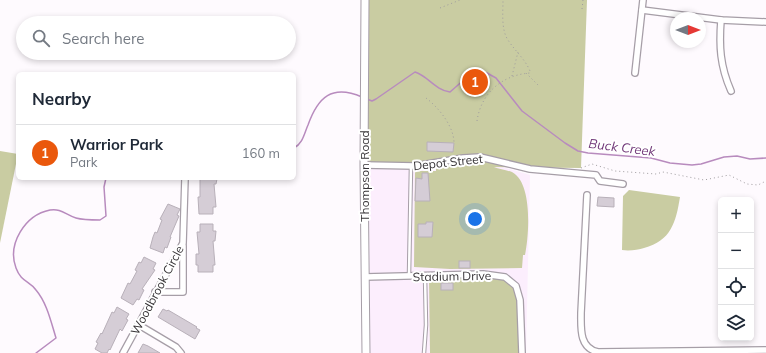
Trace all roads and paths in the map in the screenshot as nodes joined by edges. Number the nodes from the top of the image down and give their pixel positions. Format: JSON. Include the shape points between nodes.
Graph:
{"nodes":[{"id":1,"x":365,"y":0,"type":"edge"},
{"id":2,"x":460,"y":0,"type":"edge"},
{"id":3,"x":503,"y":0,"type":"edge"},
{"id":4,"x":583,"y":0,"type":"edge"},
{"id":5,"x":643,"y":0,"type":"edge"},
{"id":6,"x":440,"y":8,"type":"dead end"},
{"id":7,"x":582,"y":9,"type":"dead end"},
{"id":8,"x":642,"y":10,"type":"junction"},
{"id":9,"x":721,"y":20,"type":"junction"},
{"id":10,"x":766,"y":22,"type":"edge"},
{"id":11,"x":518,"y":52,"type":"junction"},
{"id":12,"x":526,"y":73,"type":"junction"},
{"id":13,"x":635,"y":73,"type":"dead end"},
{"id":14,"x":512,"y":77,"type":"junction"},
{"id":15,"x":540,"y":87,"type":"dead end"},
{"id":16,"x":731,"y":91,"type":"dead end"},
{"id":17,"x":426,"y":98,"type":"dead end"},
{"id":18,"x":477,"y":121,"type":"dead end"},
{"id":19,"x":454,"y":142,"type":"dead end"},
{"id":20,"x":364,"y":165,"type":"junction"},
{"id":21,"x":411,"y":166,"type":"junction"},
{"id":22,"x":579,"y":170,"type":"dead end"},
{"id":23,"x":185,"y":180,"type":"edge"},
{"id":24,"x":766,"y":182,"type":"edge"},
{"id":25,"x":622,"y":184,"type":"dead end"},
{"id":26,"x":587,"y":195,"type":"dead end"},
{"id":27,"x":183,"y":243,"type":"junction"},
{"id":28,"x":409,"y":276,"type":"junction"},
{"id":29,"x":426,"y":276,"type":"junction"},
{"id":30,"x":365,"y":278,"type":"junction"},
{"id":31,"x":155,"y":292,"type":"junction"},
{"id":32,"x":139,"y":325,"type":"junction"},
{"id":33,"x":766,"y":350,"type":"edge"},
{"id":34,"x":704,"y":352,"type":"edge"},
{"id":35,"x":123,"y":353,"type":"edge"},
{"id":36,"x":181,"y":353,"type":"edge"},
{"id":37,"x":366,"y":353,"type":"edge"},
{"id":38,"x":424,"y":353,"type":"edge"},
{"id":39,"x":522,"y":353,"type":"edge"}],
"edges":[{"from":1,"to":20,"type":"street","name":"Thompson Road"},
{"from":2,"to":6,"type":"path"},
{"from":3,"to":11,"type":"path","via":[[504,33]]},
{"from":4,"to":7,"type":"path"},
{"from":5,"to":8,"type":"street"},
{"from":8,"to":9,"type":"street"},
{"from":8,"to":13,"type":"street"},
{"from":9,"to":10,"type":"street"},
{"from":9,"to":16,"type":"street","via":[[720,60]]},
{"from":11,"to":12,"type":"path","via":[[530,70],[530,73]]},
{"from":11,"to":14,"type":"path"},
{"from":12,"to":14,"type":"path"},
{"from":12,"to":15,"type":"path"},
{"from":14,"to":18,"type":"path","via":[[496,84],[484,98]]},
{"from":17,"to":19,"type":"path","via":[[451,127]]},
{"from":20,"to":21,"type":"street","name":"Depot Street"},
{"from":20,"to":30,"type":"street","name":"Thompson Road"},
{"from":21,"to":25,"type":"street","name":"Depot Street","via":[[480,157],[530,169],[596,175],[600,181]]},
{"from":21,"to":28,"type":"lane"},
{"from":22,"to":24,"type":"path","via":[[592,164],[615,171],[656,174],[663,172],[704,180],[729,175],[747,184],[758,185]]},
{"from":23,"to":27,"type":"street","name":"Woodbrook Circle"},
{"from":26,"to":34,"type":"street","via":[[581,331],[587,347],[592,350]]},
{"from":27,"to":31,"type":"street","name":"Woodbrook Circle"},
{"from":27,"to":31,"type":"street","via":[[183,292]]},
{"from":28,"to":29,"type":"street","name":"Stadium Drive"},
{"from":28,"to":30,"type":"street","name":"Stadium Drive"},
{"from":29,"to":38,"type":"lane"},
{"from":29,"to":39,"type":"street","name":"Stadium Drive","via":[[492,274],[505,277],[513,283],[518,290],[521,307]]},
{"from":30,"to":37,"type":"street","name":"Thompson Road"},
{"from":31,"to":32,"type":"street","name":"Woodbrook Circle"},
{"from":32,"to":35,"type":"street","name":"Woodbrook Circle"},
{"from":32,"to":36,"type":"street","via":[[176,347]]},
{"from":33,"to":34,"type":"street"}]}
